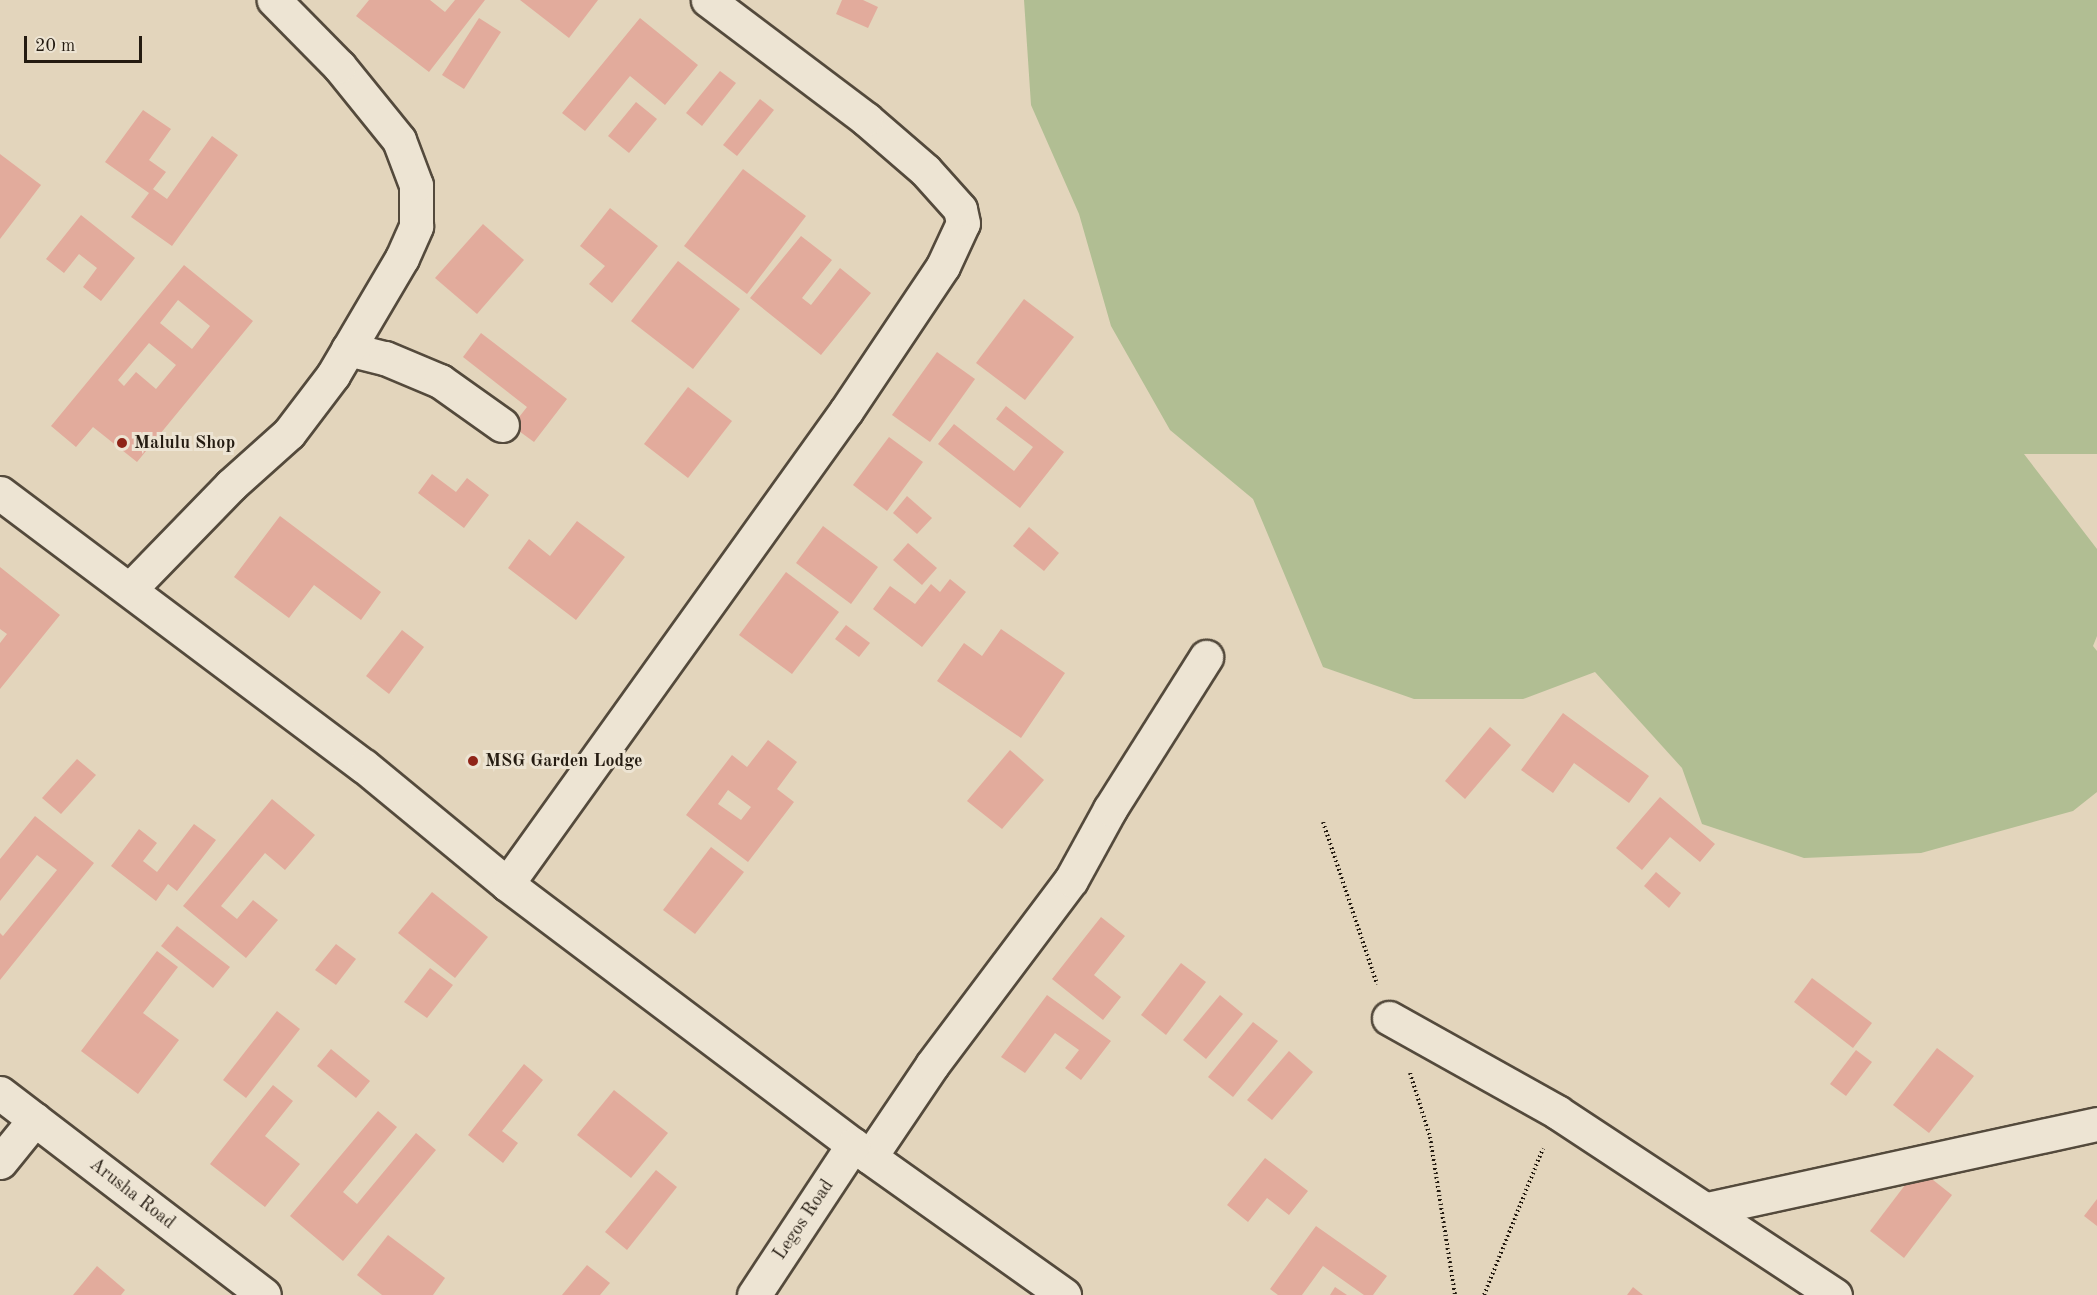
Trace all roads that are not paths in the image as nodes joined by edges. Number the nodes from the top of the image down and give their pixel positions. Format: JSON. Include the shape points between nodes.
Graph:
{"nodes":[{"id":1,"x":274,"y":0,"type":"edge"},
{"id":2,"x":716,"y":3,"type":"edge"},
{"id":3,"x":348,"y":349,"type":"junction"},
{"id":4,"x":502,"y":425,"type":"dead end"},
{"id":5,"x":0,"y":494,"type":"edge"},
{"id":6,"x":130,"y":589,"type":"junction"},
{"id":7,"x":1206,"y":657,"type":"dead end"},
{"id":8,"x":507,"y":884,"type":"junction"},
{"id":9,"x":1389,"y":1018,"type":"dead end"},
{"id":10,"x":0,"y":1093,"type":"edge"},
{"id":11,"x":35,"y":1119,"type":"junction"},
{"id":12,"x":2097,"y":1124,"type":"edge"},
{"id":13,"x":861,"y":1151,"type":"junction"},
{"id":14,"x":0,"y":1162,"type":"edge"},
{"id":15,"x":1707,"y":1209,"type":"junction"},
{"id":16,"x":264,"y":1295,"type":"edge"},
{"id":17,"x":754,"y":1295,"type":"edge"},
{"id":18,"x":1064,"y":1295,"type":"edge"},
{"id":19,"x":1835,"y":1295,"type":"edge"}],
"edges":[{"from":1,"to":3,"type":"street","via":[[339,66],[399,140],[416,185],[416,226],[402,258]]},
{"from":2,"to":8,"type":"street","via":[[866,119],[925,170],[960,209],[963,223],[943,266],[846,411]]},
{"from":3,"to":4,"type":"street","via":[[385,358],[440,381]]},
{"from":3,"to":6,"type":"street","via":[[289,433],[231,485]]},
{"from":5,"to":6,"type":"street"},
{"from":6,"to":8,"type":"street","via":[[364,766]]},
{"from":7,"to":13,"type":"street","name":"Legos Road","via":[[1110,809],[1071,880],[932,1065]]},
{"from":8,"to":13,"type":"street"},
{"from":9,"to":15,"type":"street","via":[[1557,1112]]},
{"from":10,"to":11,"type":"street","name":"Arusha Road"},
{"from":11,"to":14,"type":"street"},
{"from":11,"to":16,"type":"street","name":"Arusha Road"},
{"from":12,"to":15,"type":"street"},
{"from":13,"to":17,"type":"street","name":"Legos Road"},
{"from":13,"to":18,"type":"street"},
{"from":15,"to":19,"type":"street"}]}
